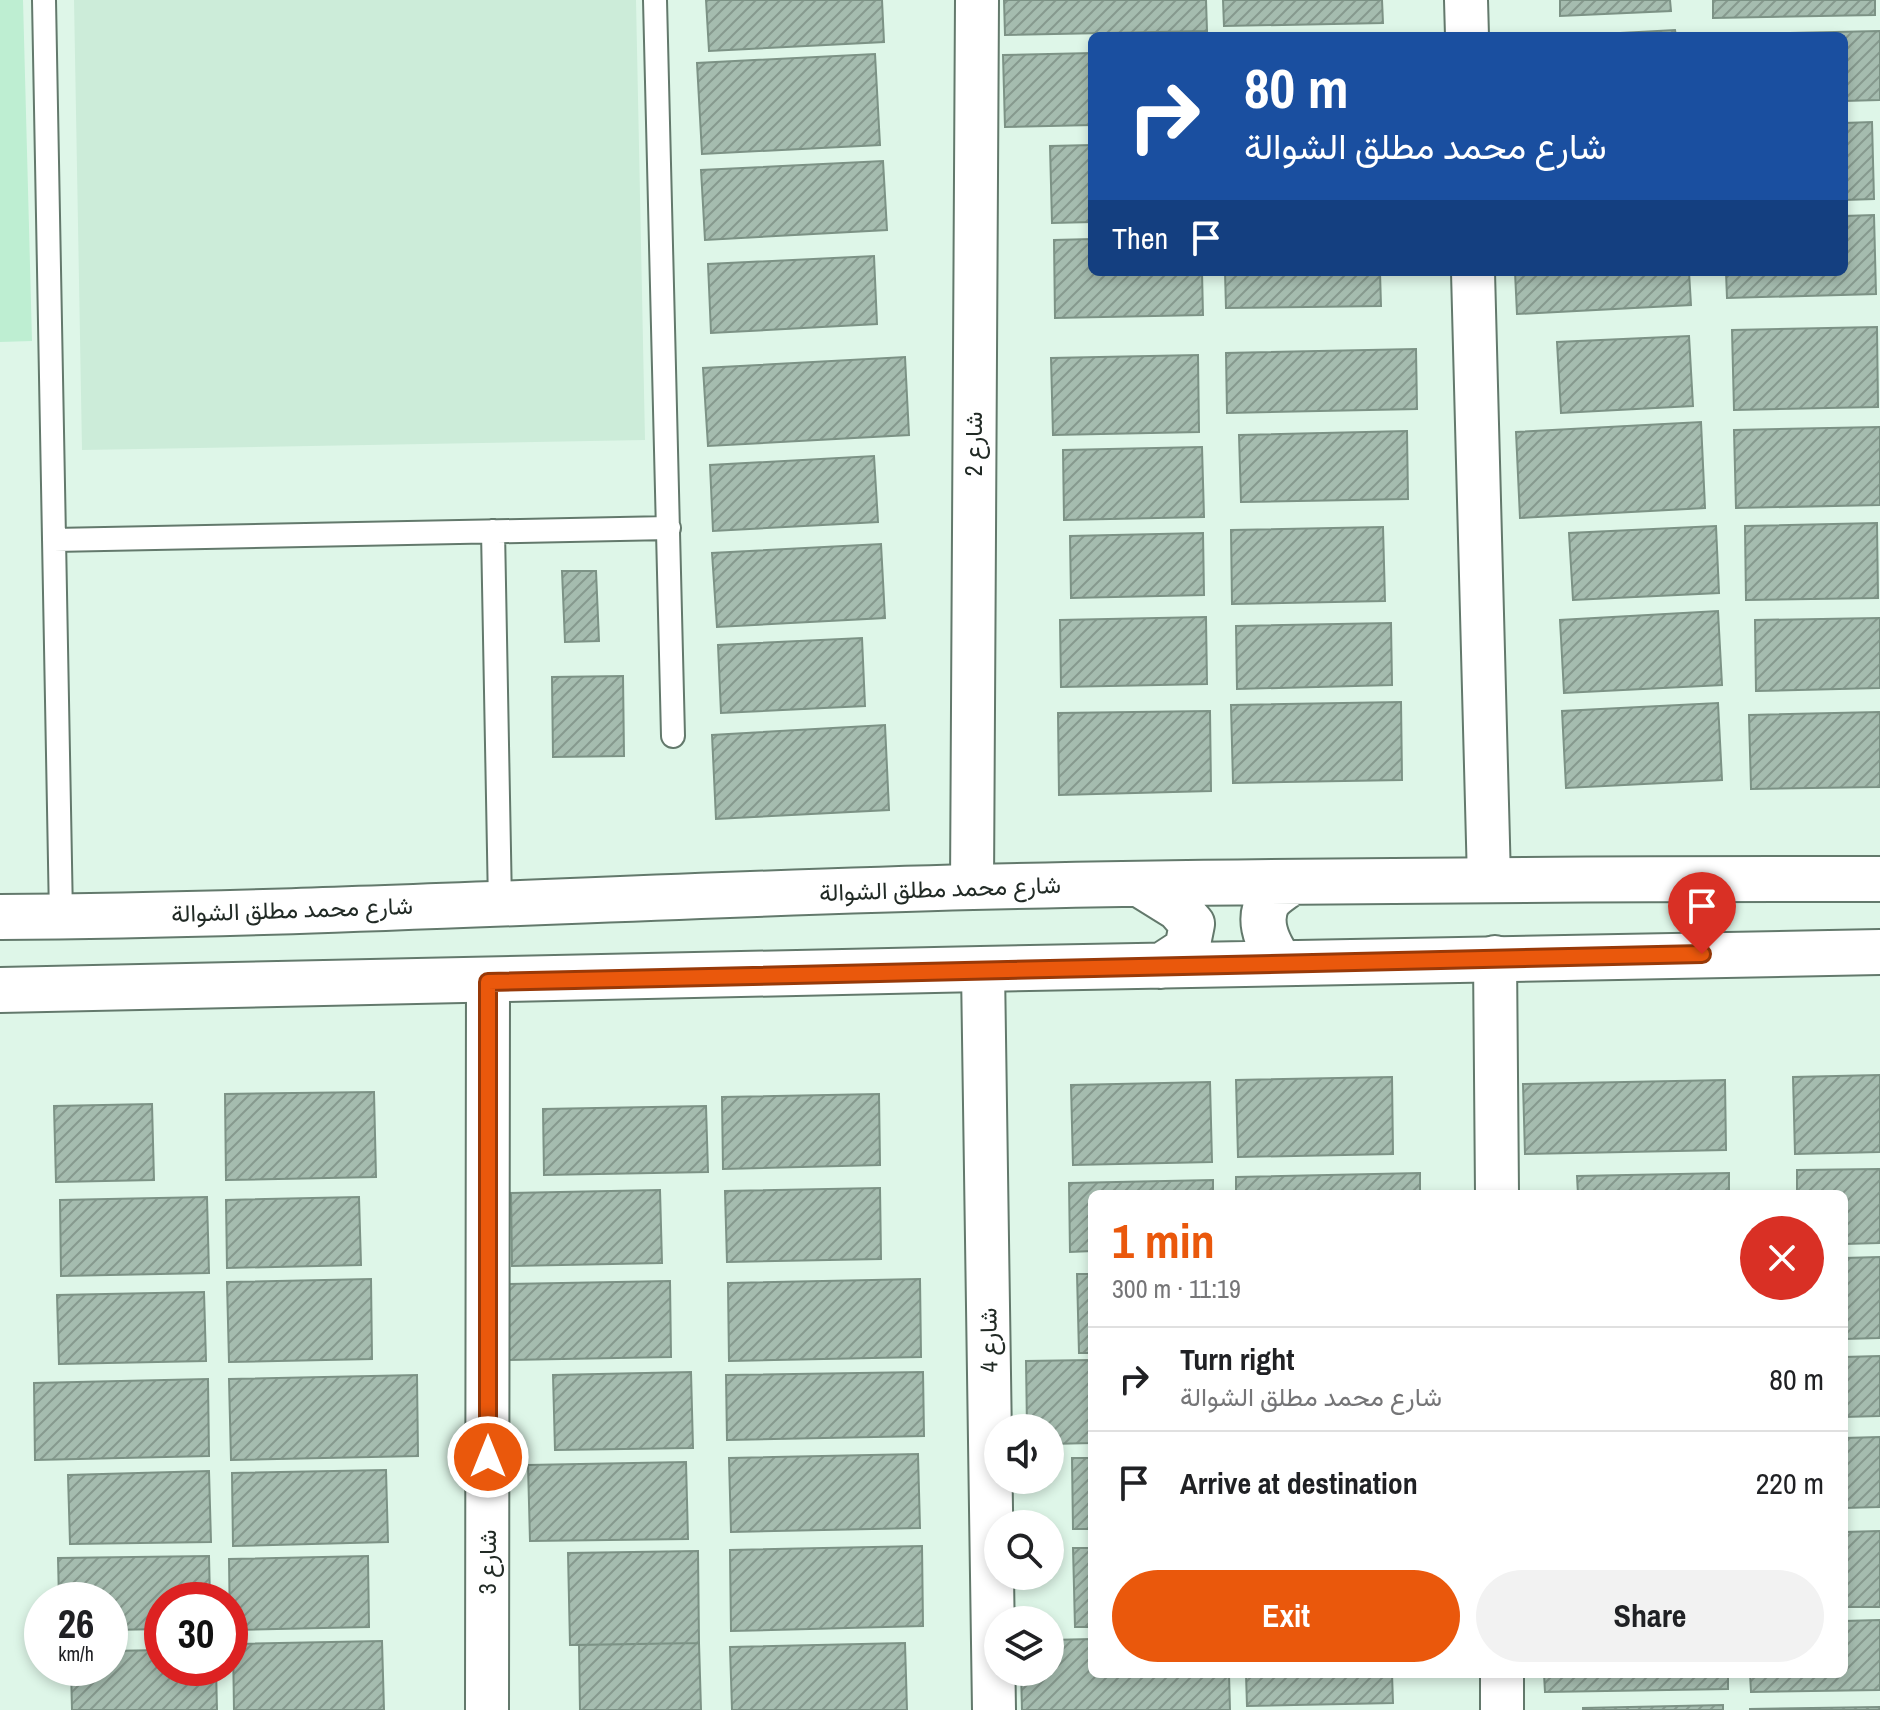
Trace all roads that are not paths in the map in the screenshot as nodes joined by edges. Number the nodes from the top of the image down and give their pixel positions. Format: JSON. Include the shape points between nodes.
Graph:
{"nodes":[{"id":1,"x":44,"y":0,"type":"edge"},
{"id":2,"x":655,"y":0,"type":"edge"},
{"id":3,"x":977,"y":0,"type":"edge"},
{"id":4,"x":1466,"y":0,"type":"edge"},
{"id":5,"x":1467,"y":32,"type":"edge"},
{"id":6,"x":1473,"y":276,"type":"edge"},
{"id":7,"x":669,"y":528,"type":"junction"},
{"id":8,"x":493,"y":531,"type":"junction"},
{"id":9,"x":54,"y":540,"type":"junction"},
{"id":10,"x":673,"y":736,"type":"dead end"},
{"id":11,"x":1880,"y":879,"type":"edge"},
{"id":12,"x":1489,"y":880,"type":"junction"},
{"id":13,"x":1290,"y":883,"type":"junction"},
{"id":14,"x":1141,"y":885,"type":"junction"},
{"id":15,"x":972,"y":887,"type":"junction"},
{"id":16,"x":500,"y":904,"type":"junction"},
{"id":17,"x":61,"y":916,"type":"junction"},
{"id":18,"x":0,"y":917,"type":"edge"},
{"id":19,"x":1880,"y":952,"type":"edge"},
{"id":20,"x":1495,"y":957,"type":"junction"},
{"id":21,"x":1281,"y":963,"type":"junction"},
{"id":22,"x":1161,"y":966,"type":"junction"},
{"id":23,"x":983,"y":970,"type":"junction"},
{"id":24,"x":488,"y":982,"type":"junction"},
{"id":25,"x":0,"y":990,"type":"edge"},
{"id":26,"x":1497,"y":1190,"type":"edge"},
{"id":27,"x":1502,"y":1678,"type":"edge"},
{"id":28,"x":487,"y":1710,"type":"edge"},
{"id":29,"x":994,"y":1710,"type":"edge"},
{"id":30,"x":1502,"y":1710,"type":"edge"}],
"edges":[{"from":1,"to":9,"type":"lane"},
{"from":2,"to":7,"type":"lane"},
{"from":3,"to":15,"type":"street","name":"شارع 2"},
{"from":4,"to":5,"type":"street"},
{"from":6,"to":12,"type":"street"},
{"from":7,"to":8,"type":"lane"},
{"from":7,"to":10,"type":"lane"},
{"from":8,"to":9,"type":"lane"},
{"from":8,"to":16,"type":"lane"},
{"from":9,"to":17,"type":"lane"},
{"from":11,"to":12,"type":"street","name":"شارع محمد مطلق الشوالة"},
{"from":12,"to":13,"type":"street","name":"شارع محمد مطلق الشوالة"},
{"from":13,"to":14,"type":"street","name":"شارع محمد مطلق الشوالة"},
{"from":13,"to":21,"type":"street","via":[[1269,901],[1264,922],[1268,944]]},
{"from":14,"to":15,"type":"street","name":"شارع محمد مطلق الشوالة"},
{"from":14,"to":22,"type":"street","via":[[1178,908],[1192,924],[1187,949]]},
{"from":15,"to":16,"type":"street","name":"شارع محمد مطلق الشوالة"},
{"from":16,"to":17,"type":"street","name":"شارع محمد مطلق الشوالة"},
{"from":17,"to":18,"type":"street","name":"شارع محمد مطلق الشوالة"},
{"from":19,"to":20,"type":"street"},
{"from":20,"to":21,"type":"street"},
{"from":20,"to":26,"type":"street"},
{"from":21,"to":22,"type":"street"},
{"from":22,"to":23,"type":"street"},
{"from":23,"to":24,"type":"street"},
{"from":23,"to":29,"type":"street","name":"شارع 4"},
{"from":24,"to":25,"type":"street"},
{"from":24,"to":28,"type":"street","name":"شارع 3"},
{"from":27,"to":30,"type":"street"}]}
